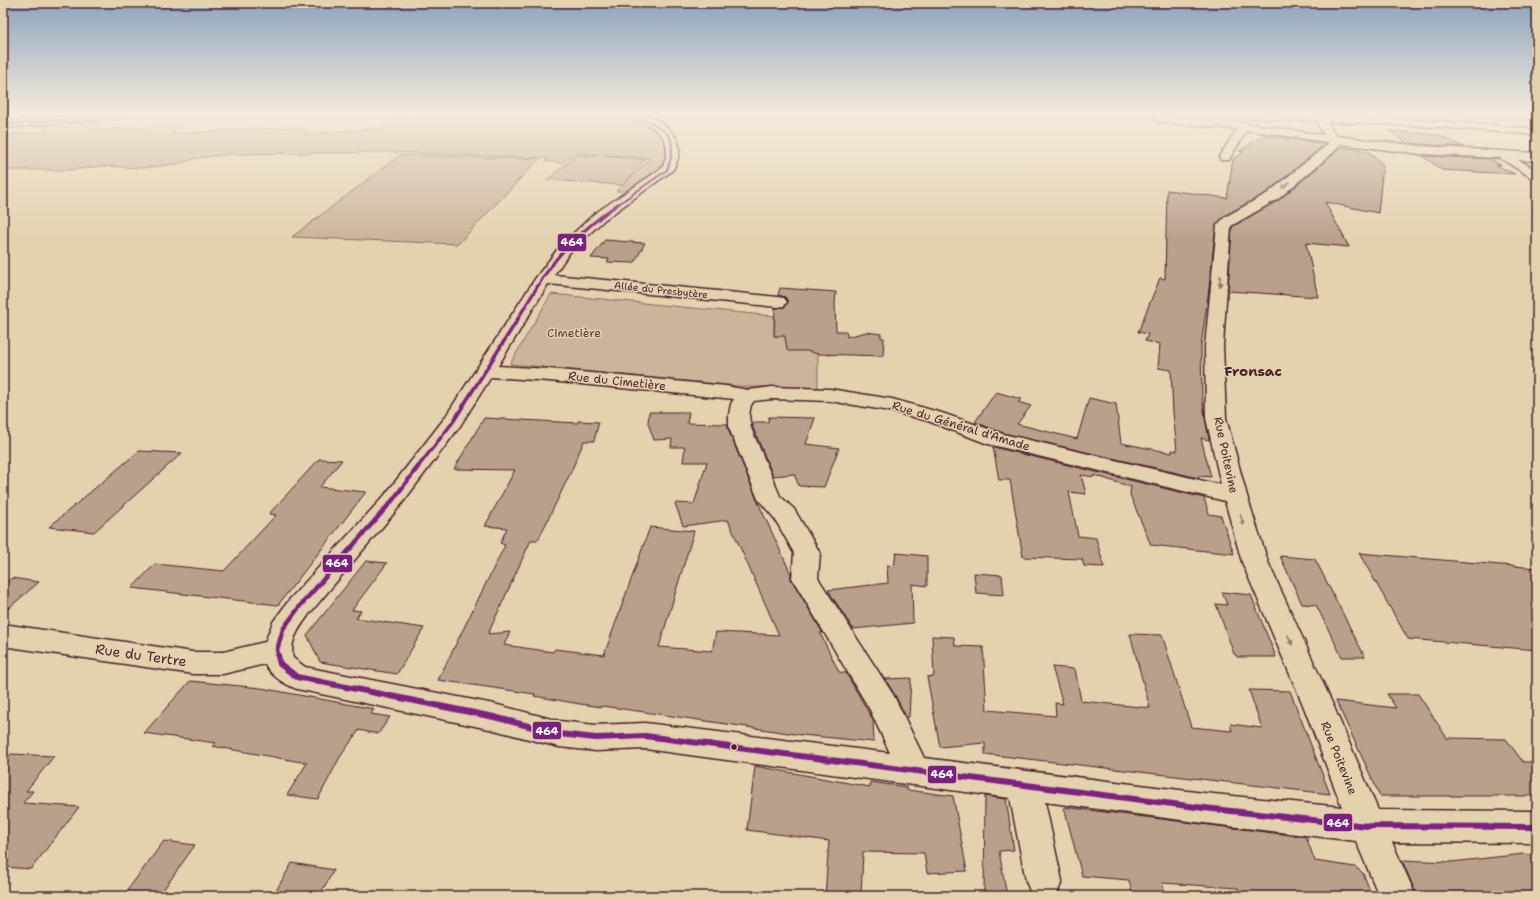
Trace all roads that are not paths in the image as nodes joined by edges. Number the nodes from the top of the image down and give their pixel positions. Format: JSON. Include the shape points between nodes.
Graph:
{"nodes":[{"id":1,"x":673,"y":156,"type":"edge"},
{"id":2,"x":1322,"y":156,"type":"edge"},
{"id":3,"x":1503,"y":156,"type":"edge"},
{"id":4,"x":1518,"y":156,"type":"edge"},
{"id":5,"x":1537,"y":157,"type":"edge"},
{"id":6,"x":1537,"y":175,"type":"edge"},
{"id":7,"x":543,"y":279,"type":"junction"},
{"id":8,"x":778,"y":302,"type":"dead end"},
{"id":9,"x":486,"y":371,"type":"junction"},
{"id":10,"x":748,"y":396,"type":"junction"},
{"id":11,"x":1235,"y":496,"type":"junction"},
{"id":12,"x":3,"y":635,"type":"edge"},
{"id":13,"x":278,"y":650,"type":"junction"},
{"id":14,"x":914,"y":772,"type":"junction"},
{"id":15,"x":1024,"y":785,"type":"junction"},
{"id":16,"x":1367,"y":826,"type":"junction"},
{"id":17,"x":1537,"y":827,"type":"edge"},
{"id":18,"x":1044,"y":881,"type":"dead end"},
{"id":19,"x":1398,"y":896,"type":"edge"}],
"edges":[{"from":1,"to":7,"type":"street","via":[[668,170],[598,217],[565,249]]},
{"from":2,"to":11,"type":"street","name":"Rue Poitevine","one_way":true,"via":[[1273,196],[1224,225],[1214,346],[1216,418]]},
{"from":3,"to":6,"type":"street"},
{"from":4,"to":5,"type":"street"},
{"from":7,"to":8,"type":"street","name":"Allée du Presbytère"},
{"from":7,"to":9,"type":"street"},
{"from":9,"to":10,"type":"street","name":"Rue du Cimetière","via":[[549,375]]},
{"from":9,"to":13,"type":"street","via":[[453,422],[392,501],[300,606],[283,629]]},
{"from":10,"to":11,"type":"street","name":"Rue du Général d'Amade","via":[[772,393],[830,395],[892,405],[969,428],[996,439]]},
{"from":10,"to":14,"type":"street","via":[[741,404],[740,428],[770,499],[785,515],[807,553],[805,578],[883,706]]},
{"from":11,"to":16,"type":"street","name":"Rue Poitevine","one_way":true,"via":[[1255,562],[1318,705]]},
{"from":12,"to":13,"type":"street","name":"Rue du Tertre","via":[[193,663],[223,663]]},
{"from":13,"to":14,"type":"street","via":[[280,664],[297,677],[494,717],[559,734],[596,738],[645,736]]},
{"from":14,"to":15,"type":"street"},
{"from":15,"to":16,"type":"street"},
{"from":15,"to":18,"type":"street"},
{"from":16,"to":17,"type":"street"},
{"from":16,"to":19,"type":"street","name":"Rue Poitevine"}]}
